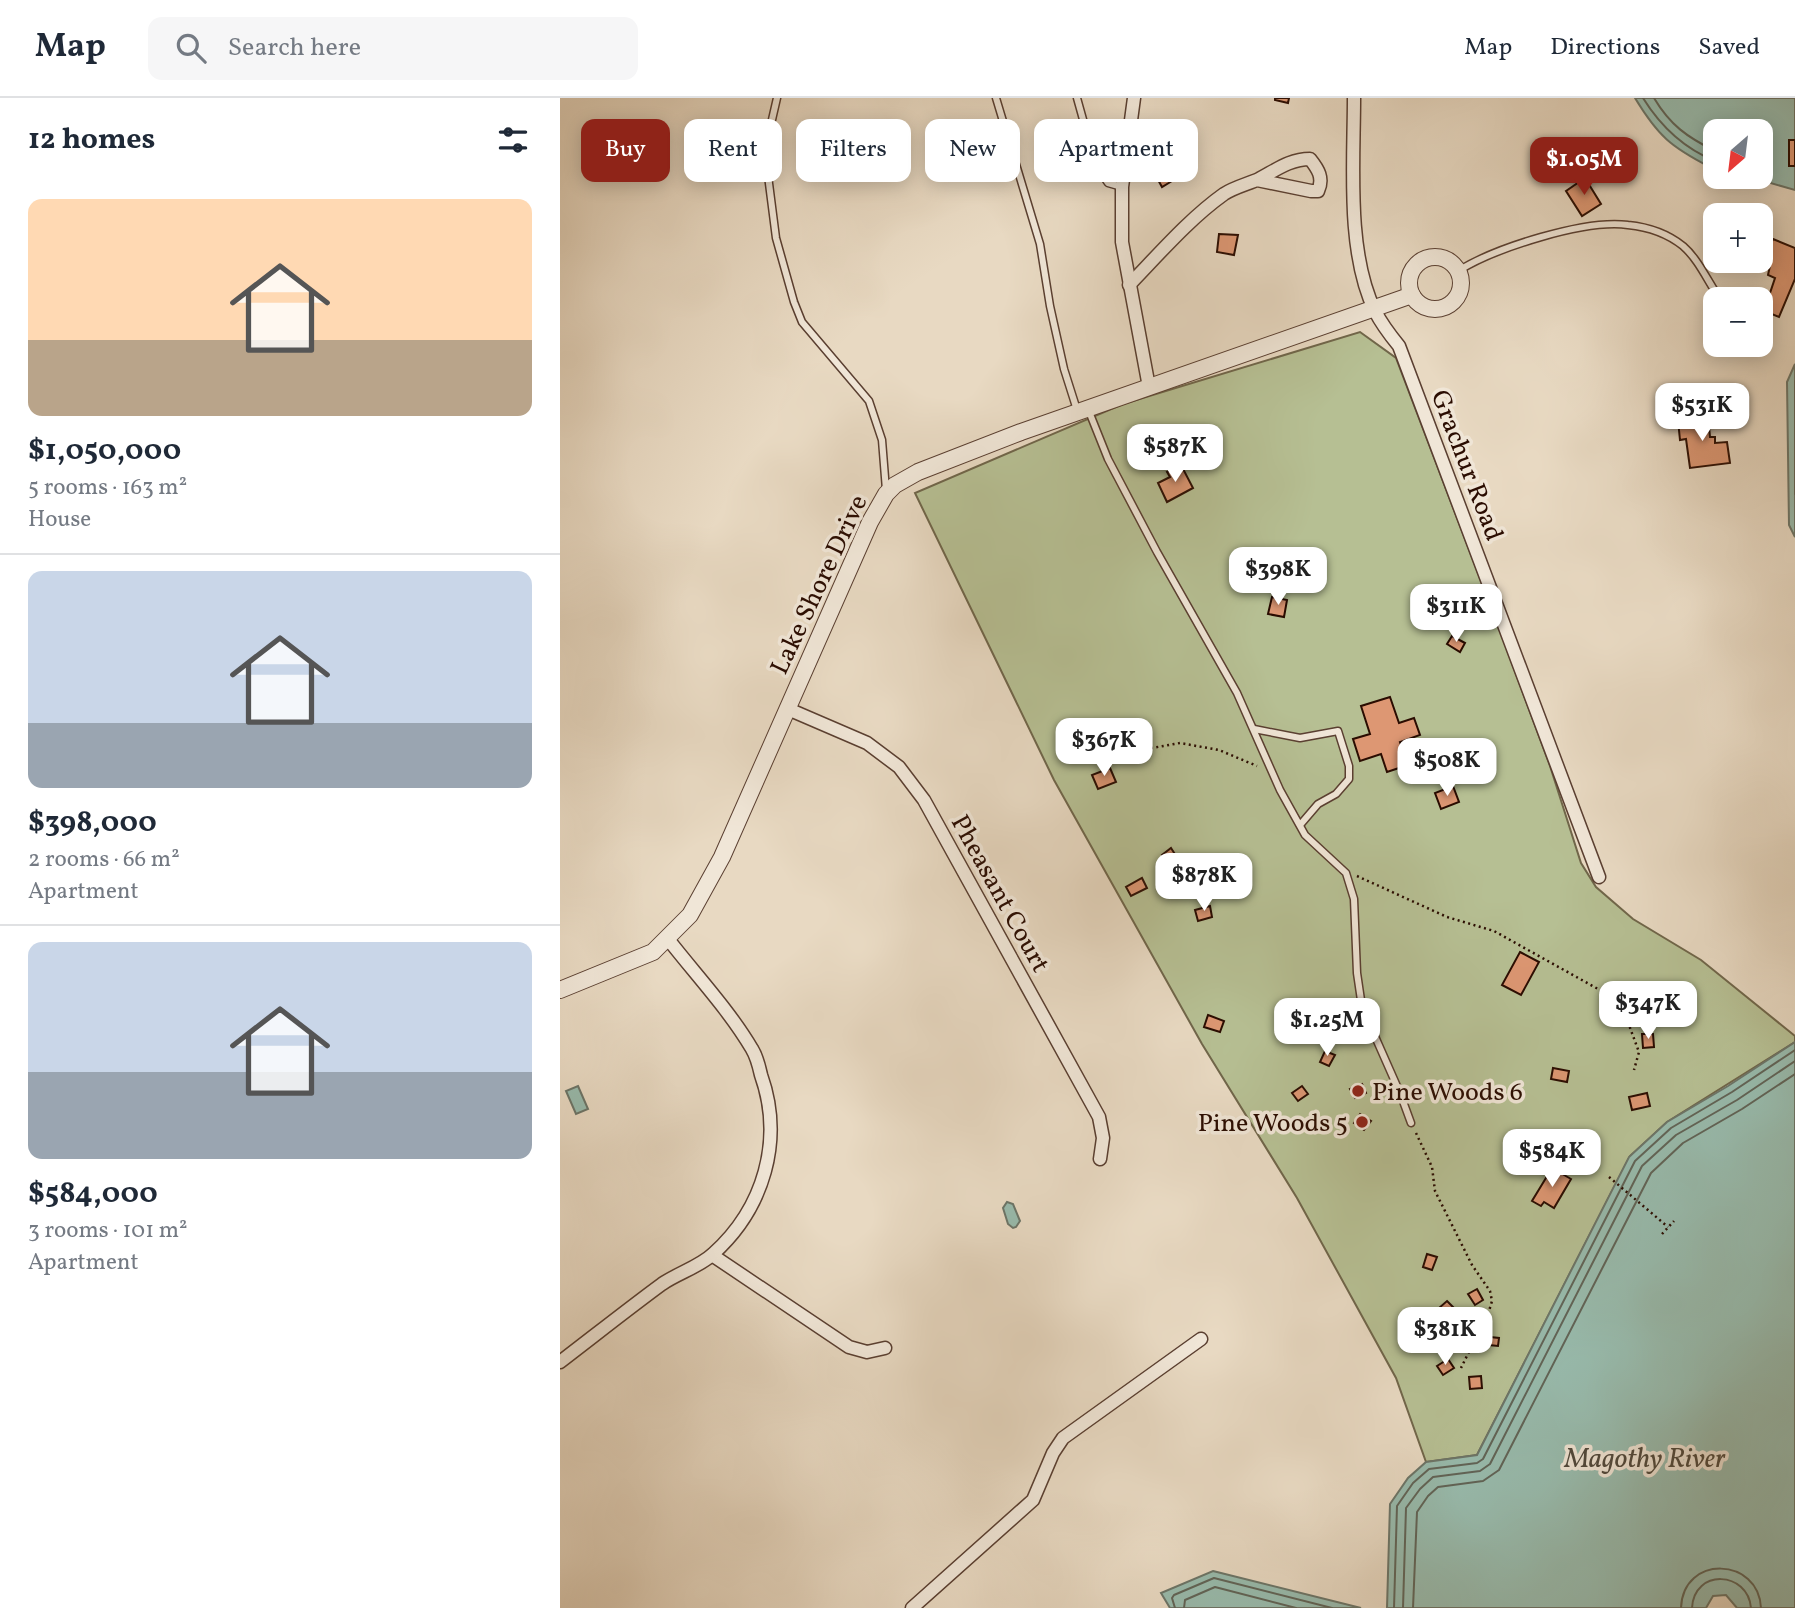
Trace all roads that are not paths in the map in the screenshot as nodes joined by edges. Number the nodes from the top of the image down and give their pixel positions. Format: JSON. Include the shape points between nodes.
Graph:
{"nodes":[{"id":1,"x":777,"y":98,"type":"edge"},
{"id":2,"x":996,"y":98,"type":"edge"},
{"id":3,"x":1077,"y":98,"type":"edge"},
{"id":4,"x":1134,"y":98,"type":"edge"},
{"id":5,"x":1354,"y":98,"type":"edge"},
{"id":6,"x":1257,"y":180,"type":"junction"},
{"id":7,"x":1122,"y":187,"type":"junction"},
{"id":8,"x":1458,"y":271,"type":"junction"},
{"id":9,"x":1129,"y":285,"type":"junction"},
{"id":10,"x":1712,"y":287,"type":"edge"},
{"id":11,"x":1412,"y":295,"type":"junction"},
{"id":12,"x":1374,"y":310,"type":"junction"},
{"id":13,"x":1149,"y":387,"type":"junction"},
{"id":14,"x":1083,"y":411,"type":"junction"},
{"id":15,"x":886,"y":494,"type":"junction"},
{"id":16,"x":788,"y":709,"type":"junction"},
{"id":17,"x":1254,"y":729,"type":"junction"},
{"id":18,"x":1300,"y":825,"type":"junction"},
{"id":19,"x":1599,"y":877,"type":"dead end"},
{"id":20,"x":668,"y":939,"type":"junction"},
{"id":21,"x":560,"y":990,"type":"edge"},
{"id":22,"x":1411,"y":1123,"type":"road end"},
{"id":23,"x":1100,"y":1159,"type":"dead end"},
{"id":24,"x":712,"y":1255,"type":"junction"},
{"id":25,"x":1201,"y":1339,"type":"dead end"},
{"id":26,"x":885,"y":1348,"type":"dead end"},
{"id":27,"x":560,"y":1362,"type":"edge"},
{"id":28,"x":912,"y":1608,"type":"edge"}],
"edges":[{"from":1,"to":15,"type":"lane","via":[[766,160],[776,238],[802,322],[869,401],[882,440]]},
{"from":2,"to":14,"type":"lane","via":[[1040,244],[1064,369]]},
{"from":3,"to":7,"type":"lane","via":[[1096,166],[1108,183]]},
{"from":4,"to":7,"type":"street"},
{"from":5,"to":12,"type":"street","via":[[1354,223]]},
{"from":6,"to":6,"type":"street","via":[[1296,159],[1310,159],[1321,180],[1318,191]]},
{"from":6,"to":9,"type":"street","via":[[1224,194]]},
{"from":7,"to":9,"type":"street","via":[[1122,242]]},
{"from":8,"to":10,"type":"lane","via":[[1553,234],[1628,224],[1681,245]]},
{"from":8,"to":11,"type":"street","via":[[1436,257],[1419,262],[1410,278]]},
{"from":8,"to":11,"type":"street","via":[[1461,287],[1447,306],[1424,307]]},
{"from":9,"to":13,"type":"street"},
{"from":11,"to":12,"type":"street","name":"Lake Shore Drive"},
{"from":12,"to":13,"type":"street","name":"Lake Shore Drive"},
{"from":12,"to":19,"type":"street","name":"Grachur Road","via":[[1399,346]]},
{"from":13,"to":14,"type":"street","name":"Lake Shore Drive"},
{"from":14,"to":15,"type":"street","name":"Lake Shore Drive","via":[[918,472]]},
{"from":14,"to":17,"type":"lane"},
{"from":15,"to":16,"type":"street","name":"Lake Shore Drive"},
{"from":16,"to":20,"type":"street","name":"Lake Shore Drive","via":[[706,889]]},
{"from":16,"to":23,"type":"street","name":"Pheasant Court","via":[[867,743],[899,767],[924,800],[1099,1117]]},
{"from":17,"to":18,"type":"lane"},
{"from":17,"to":18,"type":"lane","via":[[1300,738],[1338,731],[1349,779]]},
{"from":18,"to":22,"type":"lane","via":[[1346,873],[1354,899],[1362,1007]]},
{"from":20,"to":21,"type":"street","name":"Lake Shore Drive","via":[[653,952]]},
{"from":20,"to":24,"type":"street","via":[[754,1051],[772,1118],[766,1170],[752,1203]]},
{"from":24,"to":26,"type":"street","via":[[849,1347],[867,1352]]},
{"from":24,"to":27,"type":"street","via":[[665,1283]]},
{"from":25,"to":28,"type":"street","via":[[1063,1438],[1032,1500]]}]}
